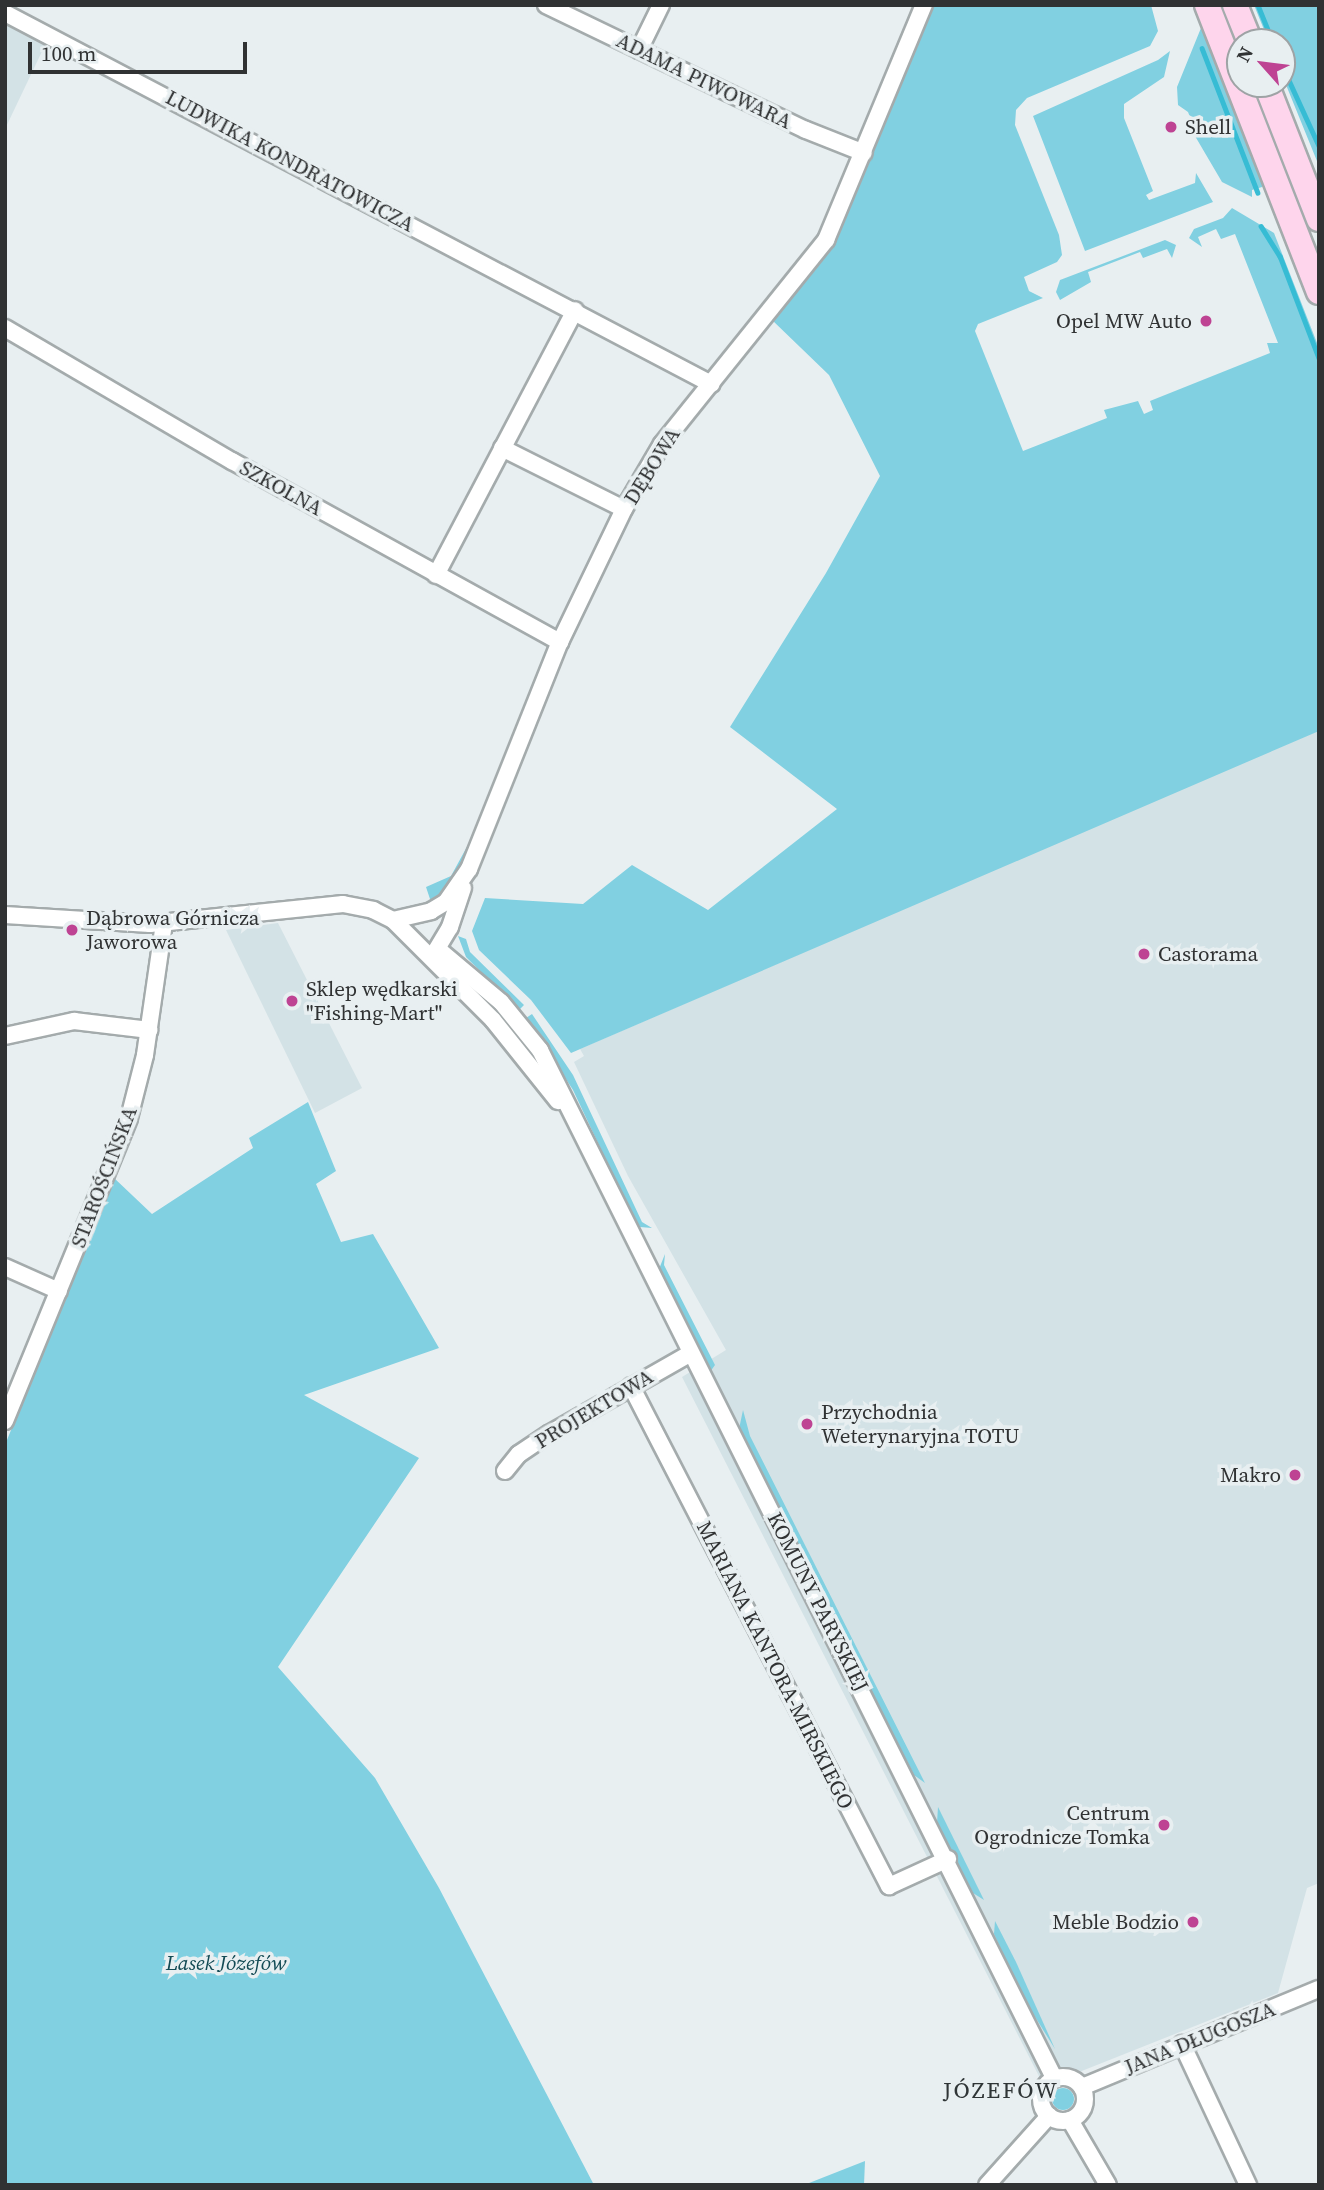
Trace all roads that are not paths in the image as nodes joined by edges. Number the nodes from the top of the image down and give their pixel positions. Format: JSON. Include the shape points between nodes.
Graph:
{"nodes":[{"id":1,"x":546,"y":5,"type":"edge"},
{"id":2,"x":661,"y":5,"type":"edge"},
{"id":3,"x":924,"y":5,"type":"edge"},
{"id":4,"x":1207,"y":5,"type":"edge"},
{"id":5,"x":1235,"y":5,"type":"edge"},
{"id":6,"x":5,"y":13,"type":"edge"},
{"id":7,"x":1244,"y":28,"type":"edge"},
{"id":8,"x":639,"y":50,"type":"junction"},
{"id":9,"x":1271,"y":98,"type":"edge"},
{"id":10,"x":864,"y":153,"type":"junction"},
{"id":11,"x":1319,"y":219,"type":"edge"},
{"id":12,"x":1319,"y":292,"type":"edge"},
{"id":13,"x":575,"y":310,"type":"junction"},
{"id":14,"x":5,"y":328,"type":"edge"},
{"id":15,"x":711,"y":384,"type":"junction"},
{"id":16,"x":502,"y":448,"type":"junction"},
{"id":17,"x":624,"y":509,"type":"junction"},
{"id":18,"x":436,"y":575,"type":"junction"},
{"id":19,"x":560,"y":642,"type":"junction"},
{"id":20,"x":469,"y":869,"type":"junction"},
{"id":21,"x":5,"y":915,"type":"edge"},
{"id":22,"x":393,"y":920,"type":"junction"},
{"id":23,"x":164,"y":923,"type":"junction"},
{"id":24,"x":435,"y":953,"type":"junction"},
{"id":25,"x":149,"y":1030,"type":"junction"},
{"id":26,"x":5,"y":1036,"type":"edge"},
{"id":27,"x":5,"y":1267,"type":"edge"},
{"id":28,"x":59,"y":1291,"type":"junction"},
{"id":29,"x":689,"y":1354,"type":"junction"},
{"id":30,"x":631,"y":1386,"type":"junction"},
{"id":31,"x":5,"y":1420,"type":"edge"},
{"id":32,"x":505,"y":1471,"type":"dead end"},
{"id":33,"x":948,"y":1859,"type":"junction"},
{"id":34,"x":1317,"y":1996,"type":"edge"},
{"id":35,"x":1182,"y":2044,"type":"junction"},
{"id":36,"x":1054,"y":2078,"type":"junction"},
{"id":37,"x":1082,"y":2087,"type":"junction"},
{"id":38,"x":1049,"y":2116,"type":"junction"},
{"id":39,"x":1070,"y":2120,"type":"junction"},
{"id":40,"x":987,"y":2185,"type":"edge"},
{"id":41,"x":1108,"y":2185,"type":"edge"},
{"id":42,"x":1248,"y":2185,"type":"edge"}],
"edges":[{"from":1,"to":8,"type":"street","name":"ADAMA PIWOWARA"},
{"from":2,"to":8,"type":"street"},
{"from":3,"to":10,"type":"street","name":"DĘBOWA"},
{"from":4,"to":12,"type":"main road"},
{"from":5,"to":7,"type":"main road"},
{"from":6,"to":13,"type":"street","name":"LUDWIKA KONDRATOWICZA"},
{"from":8,"to":10,"type":"street","name":"ADAMA PIWOWARA"},
{"from":9,"to":11,"type":"main road"},
{"from":10,"to":15,"type":"street","name":"DĘBOWA","via":[[819,251]]},
{"from":13,"to":15,"type":"street","name":"LUDWIKA KONDRATOWICZA"},
{"from":13,"to":16,"type":"street"},
{"from":14,"to":18,"type":"street","name":"SZKOLNA"},
{"from":15,"to":17,"type":"street","name":"DĘBOWA","via":[[662,444]]},
{"from":16,"to":17,"type":"street"},
{"from":16,"to":18,"type":"street"},
{"from":17,"to":19,"type":"street","name":"DĘBOWA"},
{"from":18,"to":19,"type":"street","name":"SZKOLNA"},
{"from":19,"to":20,"type":"street","name":"DĘBOWA"},
{"from":20,"to":22,"type":"street","name":"DĘBOWA","via":[[446,902],[431,911]]},
{"from":20,"to":24,"type":"street"},
{"from":21,"to":23,"type":"street"},
{"from":22,"to":23,"type":"street","via":[[343,904]]},
{"from":22,"to":24,"type":"street","name":"KOMUNY PARYSKIEJ"},
{"from":23,"to":25,"type":"street","name":"STAROŚCIŃSKA"},
{"from":24,"to":29,"type":"street","name":"KOMUNY PARYSKIEJ","via":[[516,1044],[578,1129]]},
{"from":25,"to":26,"type":"street","via":[[74,1021]]},
{"from":25,"to":28,"type":"street","name":"STAROŚCIŃSKA","via":[[129,1118]]},
{"from":27,"to":28,"type":"street"},
{"from":28,"to":31,"type":"street","name":"STAROŚCIŃSKA"},
{"from":29,"to":30,"type":"street","name":"PROJEKTOWA"},
{"from":29,"to":33,"type":"street","name":"KOMUNY PARYSKIEJ"},
{"from":30,"to":32,"type":"street","name":"PROJEKTOWA","via":[[519,1454]]},
{"from":30,"to":33,"type":"street","name":"MARIANA KANTORA-MIRSKIEGO","via":[[889,1886]]},
{"from":33,"to":36,"type":"street","name":"KOMUNY PARYSKIEJ"},
{"from":34,"to":35,"type":"street","name":"JANA DŁUGOSZA"},
{"from":35,"to":37,"type":"street","name":"JANA DŁUGOSZA"},
{"from":35,"to":42,"type":"street"},
{"from":36,"to":37,"type":"street","via":[[1073,2078]]},
{"from":36,"to":38,"type":"street","via":[[1041,2093],[1041,2106]]},
{"from":37,"to":39,"type":"street","via":[[1084,2107]]},
{"from":38,"to":39,"type":"street"},
{"from":38,"to":40,"type":"street"},
{"from":39,"to":41,"type":"street"}]}
